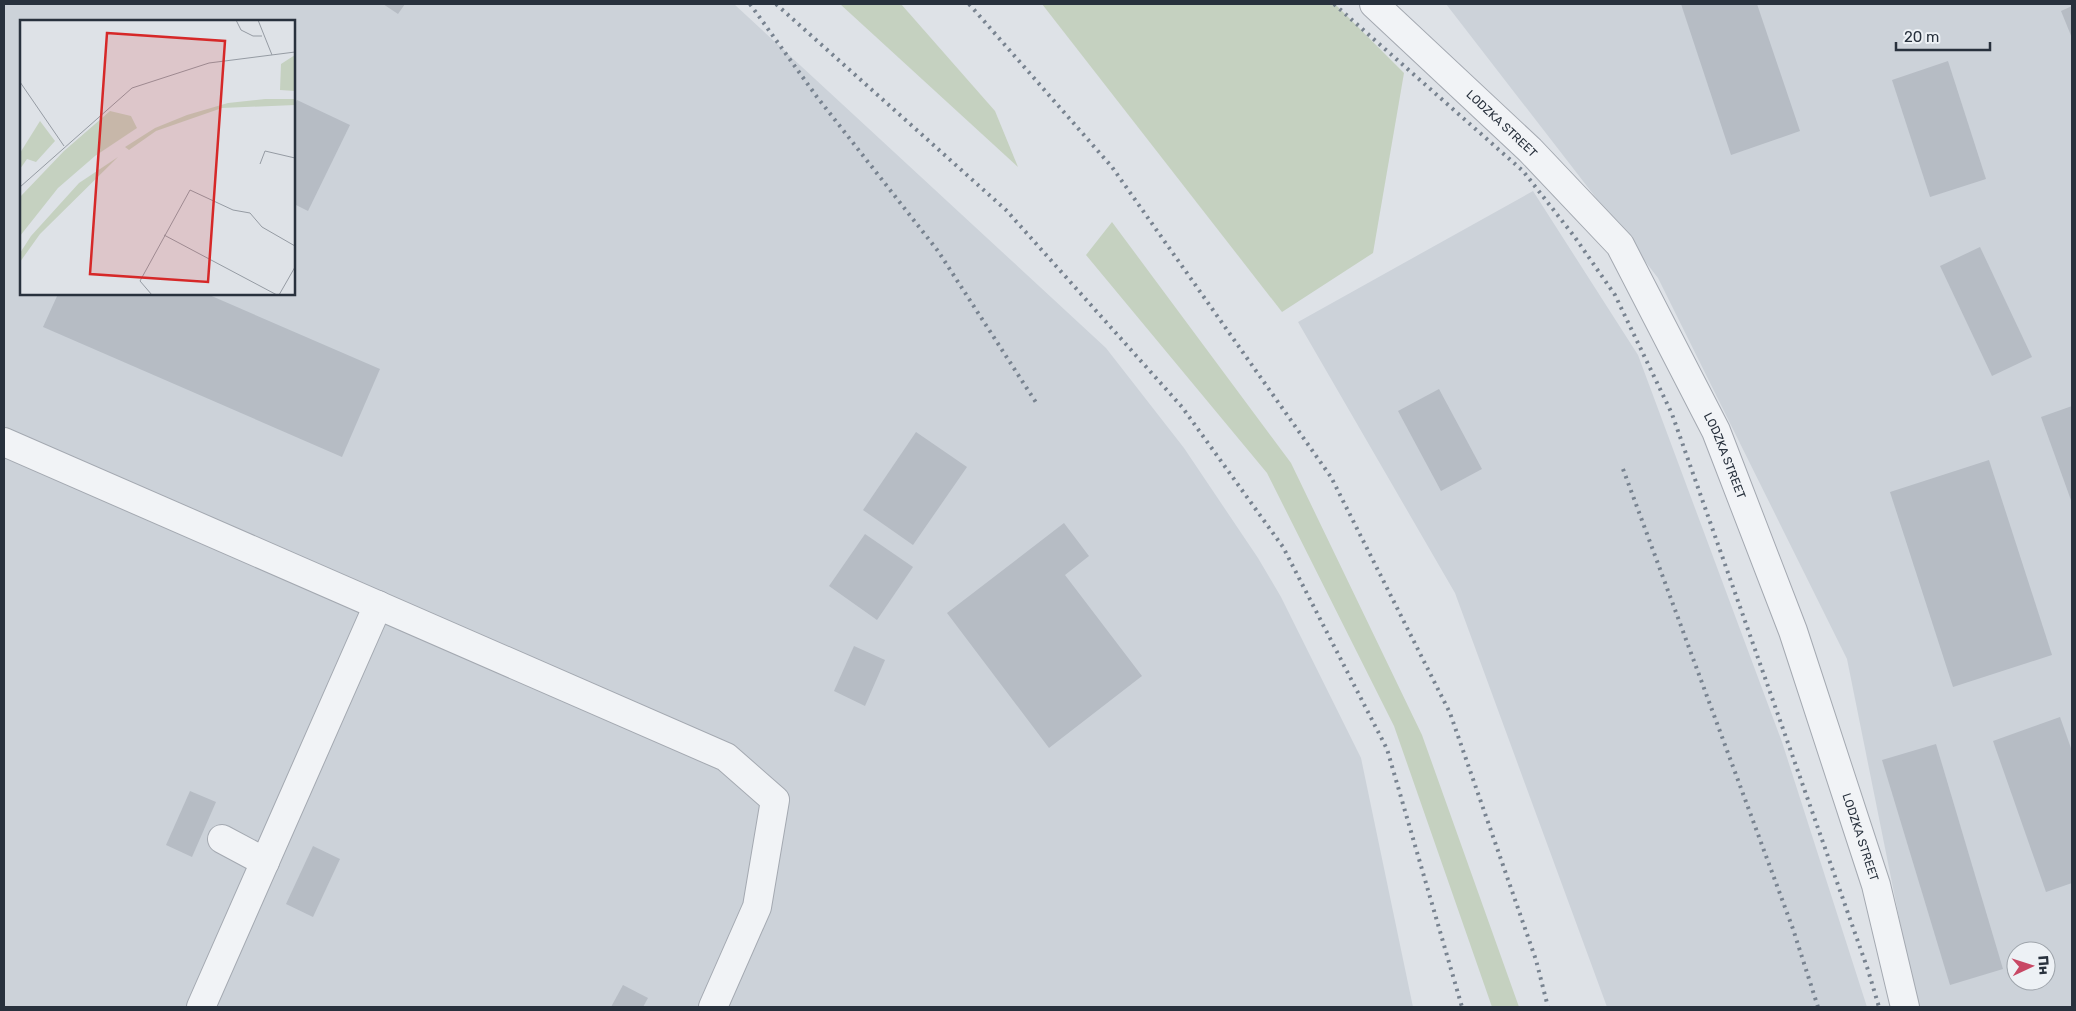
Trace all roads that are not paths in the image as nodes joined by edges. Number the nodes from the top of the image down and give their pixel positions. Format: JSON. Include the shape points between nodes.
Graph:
{"nodes":[{"id":1,"x":1374,"y":4,"type":"edge"},
{"id":2,"x":4,"y":442,"type":"edge"},
{"id":3,"x":378,"y":605,"type":"junction"},
{"id":4,"x":222,"y":839,"type":"dead end"},
{"id":5,"x":265,"y":862,"type":"junction"},
{"id":6,"x":201,"y":1007,"type":"edge"},
{"id":7,"x":713,"y":1007,"type":"edge"},
{"id":8,"x":1905,"y":1007,"type":"edge"}],
"edges":[{"from":1,"to":8,"type":"street","name":"LODZKA STREET","via":[[1530,150],[1620,245],[1716,431],[1793,631],[1876,885]]},
{"from":2,"to":3,"type":"street"},
{"from":3,"to":5,"type":"street"},
{"from":3,"to":7,"type":"street","via":[[726,757],[775,800],[757,907]]},
{"from":4,"to":5,"type":"street"},
{"from":5,"to":6,"type":"street"}]}
